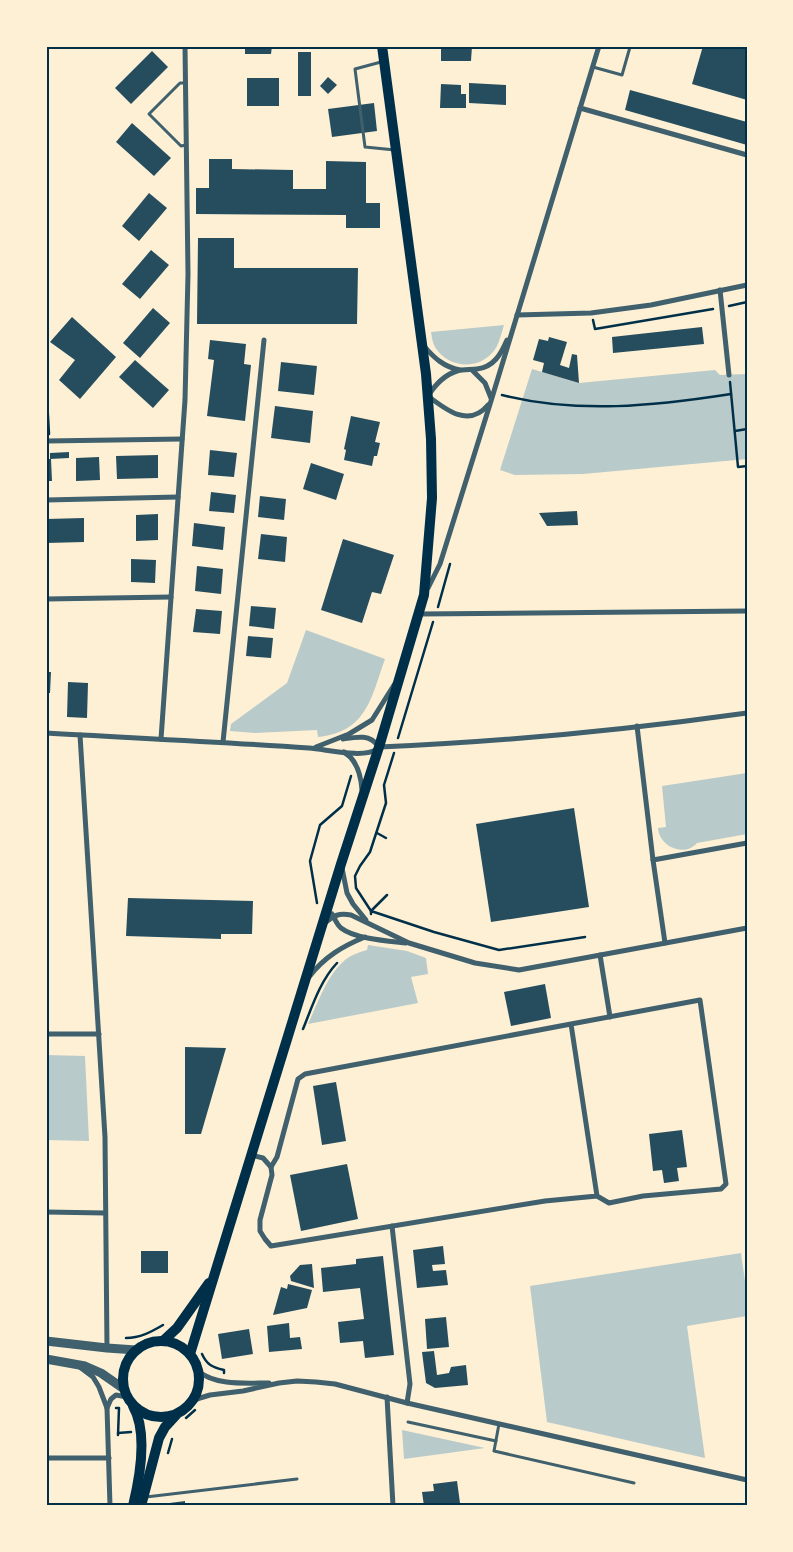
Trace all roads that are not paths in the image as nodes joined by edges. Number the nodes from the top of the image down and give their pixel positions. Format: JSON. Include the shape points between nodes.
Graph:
{"nodes":[{"id":1,"x":185,"y":46,"type":"edge"},
{"id":2,"x":382,"y":46,"type":"edge"},
{"id":3,"x":599,"y":46,"type":"edge"},
{"id":4,"x":630,"y":47,"type":"edge"},
{"id":5,"x":384,"y":61,"type":"junction"},
{"id":6,"x":592,"y":66,"type":"junction"},
{"id":7,"x":186,"y":83,"type":"junction"},
{"id":8,"x":580,"y":108,"type":"junction"},
{"id":9,"x":186,"y":145,"type":"junction"},
{"id":10,"x":396,"y":151,"type":"junction"},
{"id":11,"x":747,"y":155,"type":"edge"},
{"id":12,"x":747,"y":285,"type":"edge"},
{"id":13,"x":720,"y":290,"type":"junction"},
{"id":14,"x":517,"y":316,"type":"junction"},
{"id":15,"x":264,"y":340,"type":"dead end"},
{"id":16,"x":422,"y":343,"type":"junction"},
{"id":17,"x":463,"y":370,"type":"junction"},
{"id":18,"x":472,"y":370,"type":"junction"},
{"id":19,"x":729,"y":375,"type":"road end"},
{"id":20,"x":428,"y":396,"type":"junction"},
{"id":21,"x":492,"y":401,"type":"junction"},
{"id":22,"x":182,"y":439,"type":"junction"},
{"id":23,"x":48,"y":441,"type":"edge"},
{"id":24,"x":178,"y":497,"type":"junction"},
{"id":25,"x":46,"y":500,"type":"edge"},
{"id":26,"x":424,"y":595,"type":"junction"},
{"id":27,"x":171,"y":596,"type":"junction"},
{"id":28,"x":46,"y":598,"type":"edge"},
{"id":29,"x":747,"y":610,"type":"edge"},
{"id":30,"x":418,"y":614,"type":"junction"},
{"id":31,"x":400,"y":676,"type":"junction"},
{"id":32,"x":747,"y":713,"type":"edge"},
{"id":33,"x":637,"y":726,"type":"junction"},
{"id":34,"x":46,"y":733,"type":"edge"},
{"id":35,"x":80,"y":735,"type":"junction"},
{"id":36,"x":160,"y":739,"type":"junction"},
{"id":37,"x":335,"y":740,"type":"junction"},
{"id":38,"x":222,"y":742,"type":"junction"},
{"id":39,"x":379,"y":747,"type":"junction"},
{"id":40,"x":313,"y":748,"type":"junction"},
{"id":41,"x":344,"y":752,"type":"junction"},
{"id":42,"x":362,"y":797,"type":"junction"},
{"id":43,"x":747,"y":843,"type":"edge"},
{"id":44,"x":653,"y":860,"type":"junction"},
{"id":45,"x":341,"y":864,"type":"junction"},
{"id":46,"x":329,"y":902,"type":"junction"},
{"id":47,"x":333,"y":915,"type":"junction"},
{"id":48,"x":368,"y":923,"type":"junction"},
{"id":49,"x":322,"y":926,"type":"junction"},
{"id":50,"x":747,"y":928,"type":"edge"},
{"id":51,"x":365,"y":937,"type":"junction"},
{"id":52,"x":409,"y":943,"type":"junction"},
{"id":53,"x":664,"y":943,"type":"junction"},
{"id":54,"x":600,"y":955,"type":"junction"},
{"id":55,"x":303,"y":986,"type":"junction"},
{"id":56,"x":610,"y":1017,"type":"junction"},
{"id":57,"x":571,"y":1024,"type":"junction"},
{"id":58,"x":46,"y":1034,"type":"edge"},
{"id":59,"x":99,"y":1034,"type":"junction"},
{"id":60,"x":251,"y":1154,"type":"junction"},
{"id":61,"x":271,"y":1167,"type":"junction"},
{"id":62,"x":597,"y":1196,"type":"junction"},
{"id":63,"x":46,"y":1212,"type":"edge"},
{"id":64,"x":105,"y":1213,"type":"junction"},
{"id":65,"x":392,"y":1226,"type":"junction"},
{"id":66,"x":212,"y":1278,"type":"junction"},
{"id":67,"x":163,"y":1340,"type":"junction"},
{"id":68,"x":46,"y":1341,"type":"edge"},
{"id":69,"x":107,"y":1348,"type":"junction"},
{"id":70,"x":136,"y":1350,"type":"junction"},
{"id":71,"x":190,"y":1354,"type":"junction"},
{"id":72,"x":46,"y":1359,"type":"edge"},
{"id":73,"x":73,"y":1364,"type":"junction"},
{"id":74,"x":198,"y":1371,"type":"junction"},
{"id":75,"x":279,"y":1383,"type":"junction"},
{"id":76,"x":128,"y":1397,"type":"junction"},
{"id":77,"x":387,"y":1397,"type":"junction"},
{"id":78,"x":407,"y":1402,"type":"junction"},
{"id":79,"x":195,"y":1404,"type":"junction"},
{"id":80,"x":107,"y":1408,"type":"junction"},
{"id":81,"x":180,"y":1417,"type":"junction"},
{"id":82,"x":408,"y":1422,"type":"dead end"},
{"id":83,"x":500,"y":1424,"type":"junction"},
{"id":84,"x":496,"y":1441,"type":"junction"},
{"id":85,"x":46,"y":1458,"type":"edge"},
{"id":86,"x":109,"y":1458,"type":"junction"},
{"id":87,"x":297,"y":1479,"type":"dead end"},
{"id":88,"x":747,"y":1480,"type":"edge"},
{"id":89,"x":634,"y":1483,"type":"dead end"},
{"id":90,"x":137,"y":1503,"type":"edge"},
{"id":91,"x":110,"y":1506,"type":"edge"},
{"id":92,"x":393,"y":1506,"type":"edge"}],
"edges":[{"from":1,"to":7,"type":"street"},
{"from":2,"to":5,"type":"main road"},
{"from":3,"to":6,"type":"street"},
{"from":4,"to":6,"type":"lane","via":[[622,75]]},
{"from":5,"to":10,"type":"main road"},
{"from":5,"to":10,"type":"lane","via":[[355,69],[365,147]]},
{"from":6,"to":8,"type":"street"},
{"from":7,"to":9,"type":"street"},
{"from":7,"to":9,"type":"lane","via":[[180,82],[149,114],[181,146]]},
{"from":8,"to":11,"type":"street"},
{"from":8,"to":14,"type":"street"},
{"from":9,"to":22,"type":"street","via":[[187,341]]},
{"from":10,"to":16,"type":"main road"},
{"from":12,"to":13,"type":"street"},
{"from":13,"to":14,"type":"street","via":[[651,305],[591,313]]},
{"from":13,"to":19,"type":"street"},
{"from":14,"to":18,"type":"street","via":[[493,363]]},
{"from":14,"to":21,"type":"street"},
{"from":15,"to":38,"type":"street"},
{"from":16,"to":17,"type":"street","via":[[437,360]]},
{"from":16,"to":20,"type":"main road"},
{"from":17,"to":18,"type":"street"},
{"from":17,"to":20,"type":"street","via":[[444,378]]},
{"from":18,"to":21,"type":"street","via":[[485,383]]},
{"from":20,"to":21,"type":"street","via":[[449,412],[468,416],[484,410]]},
{"from":20,"to":26,"type":"main road","via":[[432,498]]},
{"from":21,"to":26,"type":"street","via":[[440,564]]},
{"from":22,"to":23,"type":"street"},
{"from":22,"to":24,"type":"street"},
{"from":24,"to":25,"type":"street"},
{"from":24,"to":27,"type":"street"},
{"from":26,"to":30,"type":"main road"},
{"from":27,"to":28,"type":"street"},
{"from":27,"to":36,"type":"street"},
{"from":29,"to":30,"type":"street"},
{"from":30,"to":31,"type":"main road"},
{"from":31,"to":37,"type":"street","via":[[372,720]]},
{"from":31,"to":39,"type":"main road"},
{"from":32,"to":33,"type":"street"},
{"from":33,"to":39,"type":"street"},
{"from":33,"to":44,"type":"street"},
{"from":34,"to":35,"type":"street"},
{"from":35,"to":36,"type":"street"},
{"from":35,"to":59,"type":"street"},
{"from":36,"to":38,"type":"street"},
{"from":37,"to":39,"type":"street","via":[[368,738]]},
{"from":37,"to":40,"type":"street"},
{"from":38,"to":40,"type":"street"},
{"from":39,"to":41,"type":"street","via":[[367,753]]},
{"from":39,"to":42,"type":"main road"},
{"from":40,"to":41,"type":"street"},
{"from":41,"to":42,"type":"street","via":[[358,769]]},
{"from":42,"to":45,"type":"main road"},
{"from":43,"to":44,"type":"street"},
{"from":44,"to":53,"type":"street"},
{"from":45,"to":46,"type":"main road"},
{"from":45,"to":48,"type":"street","via":[[347,893]]},
{"from":46,"to":47,"type":"street"},
{"from":46,"to":49,"type":"main road"},
{"from":47,"to":48,"type":"street","via":[[351,915]]},
{"from":47,"to":49,"type":"street"},
{"from":47,"to":51,"type":"street","via":[[347,932]]},
{"from":48,"to":52,"type":"street"},
{"from":49,"to":55,"type":"main road"},
{"from":50,"to":53,"type":"street"},
{"from":51,"to":52,"type":"street"},
{"from":51,"to":55,"type":"street","via":[[318,965]]},
{"from":52,"to":54,"type":"street","via":[[475,963],[519,970]]},
{"from":53,"to":54,"type":"street"},
{"from":54,"to":56,"type":"street"},
{"from":55,"to":60,"type":"main road"},
{"from":56,"to":57,"type":"street"},
{"from":56,"to":62,"type":"street","via":[[700,1000],[726,1184],[721,1189],[643,1196],[609,1203]]},
{"from":57,"to":61,"type":"street","via":[[305,1074],[298,1079],[277,1157]]},
{"from":57,"to":62,"type":"street"},
{"from":58,"to":59,"type":"street"},
{"from":59,"to":64,"type":"street","via":[[105,1137]]},
{"from":60,"to":61,"type":"street","via":[[263,1158]]},
{"from":60,"to":66,"type":"main road"},
{"from":61,"to":65,"type":"street","via":[[272,1175],[260,1220],[260,1231],[271,1246]]},
{"from":62,"to":65,"type":"street","via":[[545,1201]]},
{"from":63,"to":64,"type":"street"},
{"from":64,"to":69,"type":"street"},
{"from":65,"to":78,"type":"street","via":[[410,1384]]},
{"from":66,"to":67,"type":"main road","via":[[177,1328]]},
{"from":66,"to":71,"type":"main road"},
{"from":67,"to":70,"type":"main road","via":[[144,1344]]},
{"from":67,"to":71,"type":"main road","via":[[173,1342]]},
{"from":68,"to":69,"type":"street"},
{"from":69,"to":70,"type":"street"},
{"from":70,"to":76,"type":"main road","via":[[129,1358],[122,1378]]},
{"from":71,"to":74,"type":"main road"},
{"from":72,"to":73,"type":"street"},
{"from":73,"to":76,"type":"street","via":[[101,1373]]},
{"from":73,"to":80,"type":"street","via":[[93,1377]]},
{"from":74,"to":75,"type":"street","via":[[204,1376],[225,1381]]},
{"from":74,"to":79,"type":"main road"},
{"from":75,"to":77,"type":"street","via":[[335,1384]]},
{"from":75,"to":79,"type":"street","via":[[210,1395],[200,1398]]},
{"from":76,"to":80,"type":"street","via":[[116,1395]]},
{"from":76,"to":81,"type":"main road","via":[[142,1412],[153,1416]]},
{"from":76,"to":90,"type":"main road","via":[[138,1419],[141,1449]]},
{"from":77,"to":78,"type":"street"},
{"from":77,"to":92,"type":"street"},
{"from":78,"to":83,"type":"street"},
{"from":79,"to":81,"type":"main road","via":[[185,1409]]},
{"from":80,"to":86,"type":"street"},
{"from":81,"to":90,"type":"main road","via":[[165,1427],[159,1438]]},
{"from":82,"to":84,"type":"lane"},
{"from":83,"to":84,"type":"lane"},
{"from":83,"to":88,"type":"street"},
{"from":84,"to":89,"type":"lane","via":[[494,1451]]},
{"from":85,"to":86,"type":"street"},
{"from":86,"to":91,"type":"street"},
{"from":87,"to":90,"type":"lane"}]}
